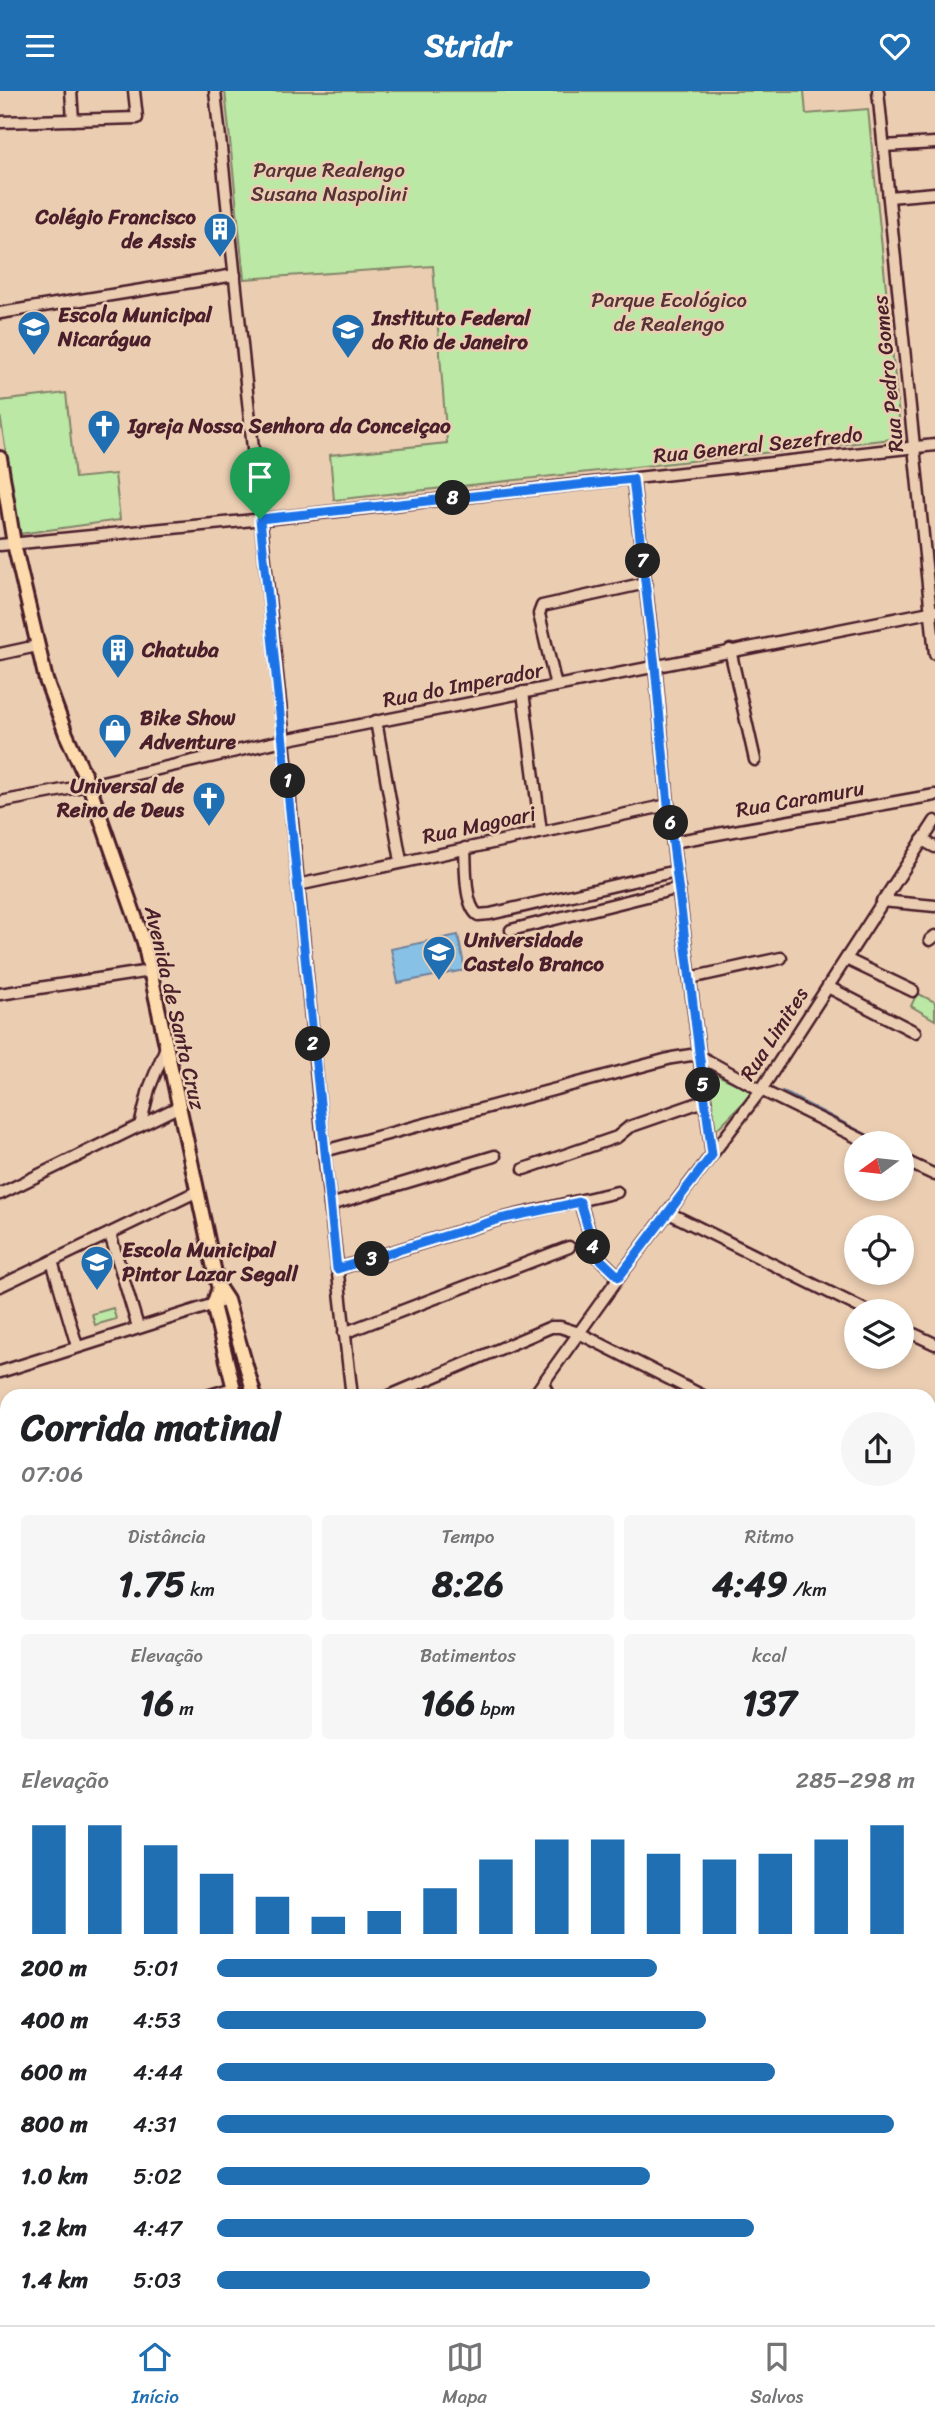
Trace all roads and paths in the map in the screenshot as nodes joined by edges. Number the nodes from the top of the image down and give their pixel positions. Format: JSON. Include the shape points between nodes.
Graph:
{"nodes":[{"id":1,"x":71,"y":91,"type":"edge"},
{"id":2,"x":134,"y":91,"type":"edge"},
{"id":3,"x":215,"y":91,"type":"edge"},
{"id":4,"x":878,"y":91,"type":"edge"},
{"id":5,"x":73,"y":120,"type":"junction"},
{"id":6,"x":0,"y":122,"type":"edge"},
{"id":7,"x":935,"y":143,"type":"edge"},
{"id":8,"x":884,"y":146,"type":"junction"},
{"id":9,"x":935,"y":193,"type":"edge"},
{"id":10,"x":889,"y":197,"type":"junction"},
{"id":11,"x":235,"y":275,"type":"junction"},
{"id":12,"x":0,"y":313,"type":"edge"},
{"id":13,"x":935,"y":445,"type":"edge"},
{"id":14,"x":915,"y":447,"type":"junction"},
{"id":15,"x":0,"y":458,"type":"edge"},
{"id":16,"x":633,"y":479,"type":"junction"},
{"id":17,"x":260,"y":519,"type":"junction"},
{"id":18,"x":14,"y":544,"type":"junction"},
{"id":19,"x":0,"y":545,"type":"edge"},
{"id":20,"x":646,"y":583,"type":"junction"},
{"id":21,"x":933,"y":612,"type":"edge"},
{"id":22,"x":37,"y":646,"type":"junction"},
{"id":23,"x":730,"y":650,"type":"junction"},
{"id":24,"x":0,"y":654,"type":"edge"},
{"id":25,"x":935,"y":654,"type":"edge"},
{"id":26,"x":655,"y":666,"type":"junction"},
{"id":27,"x":556,"y":686,"type":"junction"},
{"id":28,"x":523,"y":692,"type":"junction"},
{"id":29,"x":376,"y":721,"type":"junction"},
{"id":30,"x":284,"y":740,"type":"junction"},
{"id":31,"x":755,"y":760,"type":"dead end"},
{"id":32,"x":89,"y":785,"type":"junction"},
{"id":33,"x":935,"y":795,"type":"edge"},
{"id":34,"x":0,"y":802,"type":"edge"},
{"id":35,"x":668,"y":805,"type":"junction"},
{"id":36,"x":935,"y":821,"type":"edge"},
{"id":37,"x":541,"y":832,"type":"junction"},
{"id":38,"x":922,"y":840,"type":"junction"},
{"id":39,"x":673,"y":842,"type":"junction"},
{"id":40,"x":935,"y":847,"type":"edge"},
{"id":41,"x":465,"y":848,"type":"junction"},
{"id":42,"x":401,"y":861,"type":"junction"},
{"id":43,"x":676,"y":871,"type":"junction"},
{"id":44,"x":298,"y":885,"type":"junction"},
{"id":45,"x":679,"y":891,"type":"junction"},
{"id":46,"x":882,"y":901,"type":"junction"},
{"id":47,"x":935,"y":906,"type":"edge"},
{"id":48,"x":512,"y":930,"type":"dead end"},
{"id":49,"x":781,"y":958,"type":"dead end"},
{"id":50,"x":846,"y":959,"type":"junction"},
{"id":51,"x":150,"y":971,"type":"junction"},
{"id":52,"x":690,"y":978,"type":"junction"},
{"id":53,"x":828,"y":987,"type":"junction"},
{"id":54,"x":913,"y":991,"type":"dead end"},
{"id":55,"x":0,"y":994,"type":"edge"},
{"id":56,"x":915,"y":1032,"type":"dead end"},
{"id":57,"x":166,"y":1047,"type":"junction"},
{"id":58,"x":701,"y":1057,"type":"junction"},
{"id":59,"x":761,"y":1090,"type":"junction"},
{"id":60,"x":704,"y":1101,"type":"junction"},
{"id":61,"x":178,"y":1107,"type":"junction"},
{"id":62,"x":140,"y":1126,"type":"junction"},
{"id":63,"x":845,"y":1131,"type":"edge"},
{"id":64,"x":324,"y":1151,"type":"junction"},
{"id":65,"x":712,"y":1155,"type":"junction"},
{"id":66,"x":495,"y":1156,"type":"dead end"},
{"id":67,"x":914,"y":1165,"type":"edge"},
{"id":68,"x":524,"y":1169,"type":"dead end"},
{"id":69,"x":935,"y":1175,"type":"edge"},
{"id":70,"x":198,"y":1191,"type":"junction"},
{"id":71,"x":617,"y":1192,"type":"dead end"},
{"id":72,"x":0,"y":1194,"type":"edge"},
{"id":73,"x":580,"y":1202,"type":"junction"},
{"id":74,"x":330,"y":1205,"type":"junction"},
{"id":75,"x":669,"y":1213,"type":"junction"},
{"id":76,"x":110,"y":1234,"type":"junction"},
{"id":77,"x":569,"y":1247,"type":"dead end"},
{"id":78,"x":52,"y":1261,"type":"junction"},
{"id":79,"x":337,"y":1269,"type":"junction"},
{"id":80,"x":619,"y":1277,"type":"junction"},
{"id":81,"x":0,"y":1286,"type":"edge"},
{"id":82,"x":219,"y":1288,"type":"junction"},
{"id":83,"x":227,"y":1300,"type":"junction"},
{"id":84,"x":844,"y":1300,"type":"edge"},
{"id":85,"x":213,"y":1304,"type":"junction"},
{"id":86,"x":138,"y":1327,"type":"junction"},
{"id":87,"x":344,"y":1333,"type":"junction"},
{"id":88,"x":579,"y":1333,"type":"junction"},
{"id":89,"x":914,"y":1334,"type":"edge"},
{"id":90,"x":935,"y":1345,"type":"edge"},
{"id":91,"x":76,"y":1346,"type":"junction"},
{"id":92,"x":0,"y":1372,"type":"edge"},
{"id":93,"x":543,"y":1383,"type":"junction"},
{"id":94,"x":233,"y":1389,"type":"edge"},
{"id":95,"x":253,"y":1389,"type":"edge"},
{"id":96,"x":351,"y":1389,"type":"edge"},
{"id":97,"x":406,"y":1389,"type":"edge"},
{"id":98,"x":539,"y":1389,"type":"edge"},
{"id":99,"x":546,"y":1389,"type":"edge"},
{"id":100,"x":689,"y":1389,"type":"edge"}],
"edges":[{"from":1,"to":5,"type":"street"},
{"from":2,"to":5,"type":"street","via":[[137,118]]},
{"from":3,"to":11,"type":"street"},
{"from":4,"to":8,"type":"street","name":"Rua Pedro Gomes"},
{"from":5,"to":6,"type":"street"},
{"from":7,"to":8,"type":"street"},
{"from":8,"to":10,"type":"street","name":"Rua Pedro Gomes"},
{"from":9,"to":10,"type":"street"},
{"from":10,"to":14,"type":"street","name":"Rua Pedro Gomes"},
{"from":11,"to":12,"type":"street"},
{"from":11,"to":17,"type":"street"},
{"from":13,"to":14,"type":"street","name":"Rua General Sezefredo"},
{"from":14,"to":16,"type":"street","name":"Rua General Sezefredo"},
{"from":14,"to":21,"type":"street","name":"Rua Pedro Gomes"},
{"from":15,"to":18,"type":"main road","name":"Avenida de Santa Cruz"},
{"from":16,"to":17,"type":"street","name":"Rua General Sezefredo"},
{"from":16,"to":20,"type":"street"},
{"from":17,"to":18,"type":"street","name":"Rua General Sezefredo"},
{"from":17,"to":30,"type":"street"},
{"from":18,"to":19,"type":"street","name":"Rua General Sezefredo"},
{"from":18,"to":22,"type":"main road","name":"Avenida de Santa Cruz"},
{"from":20,"to":26,"type":"street"},
{"from":20,"to":27,"type":"street","via":[[542,606],[539,614]]},
{"from":21,"to":23,"type":"street","name":"Rua do Imperador"},
{"from":21,"to":25,"type":"street","name":"Rua Pedro Gomes"},
{"from":22,"to":24,"type":"street"},
{"from":22,"to":32,"type":"main road","name":"Avenida de Santa Cruz","via":[[50,694]]},
{"from":23,"to":26,"type":"street","name":"Rua do Imperador"},
{"from":23,"to":31,"type":"street"},
{"from":26,"to":27,"type":"street","name":"Rua do Imperador"},
{"from":26,"to":35,"type":"street"},
{"from":27,"to":28,"type":"street","name":"Rua do Imperador"},
{"from":28,"to":29,"type":"street","name":"Rua do Imperador"},
{"from":28,"to":37,"type":"street"},
{"from":29,"to":30,"type":"street","name":"Rua do Imperador"},
{"from":29,"to":42,"type":"street"},
{"from":30,"to":32,"type":"street","name":"Rua do Imperador"},
{"from":30,"to":44,"type":"street"},
{"from":32,"to":34,"type":"street","name":"Rua do Imperador"},
{"from":32,"to":51,"type":"main road","name":"Avenida de Santa Cruz","via":[[128,892]]},
{"from":33,"to":39,"type":"street","name":"Rua Caramuru"},
{"from":35,"to":37,"type":"street","name":"Rua Magoari"},
{"from":35,"to":39,"type":"street"},
{"from":36,"to":38,"type":"street","name":"Rua Limites"},
{"from":37,"to":41,"type":"street","name":"Rua Magoari"},
{"from":38,"to":40,"type":"street"},
{"from":38,"to":46,"type":"street","name":"Rua Limites"},
{"from":39,"to":43,"type":"street"},
{"from":41,"to":42,"type":"street","name":"Rua Magoari"},
{"from":41,"to":43,"type":"street","via":[[467,888],[472,910],[478,915]]},
{"from":42,"to":44,"type":"street","name":"Rua Magoari"},
{"from":43,"to":45,"type":"street"},
{"from":44,"to":64,"type":"street"},
{"from":45,"to":48,"type":"street"},
{"from":45,"to":52,"type":"street"},
{"from":46,"to":47,"type":"street"},
{"from":46,"to":50,"type":"street","name":"Rua Limites"},
{"from":49,"to":52,"type":"street"},
{"from":50,"to":53,"type":"street","name":"Rua Limites"},
{"from":50,"to":54,"type":"street"},
{"from":51,"to":55,"type":"street"},
{"from":51,"to":57,"type":"main road","name":"Avenida de Santa Cruz"},
{"from":52,"to":58,"type":"street"},
{"from":53,"to":56,"type":"street"},
{"from":53,"to":59,"type":"street","name":"Rua Limites"},
{"from":57,"to":61,"type":"main road","name":"Avenida de Santa Cruz"},
{"from":57,"to":62,"type":"street"},
{"from":58,"to":59,"type":"street"},
{"from":58,"to":60,"type":"street"},
{"from":58,"to":64,"type":"street","via":[[672,1058]]},
{"from":59,"to":63,"type":"street"},
{"from":59,"to":65,"type":"street","name":"Rua Limites"},
{"from":60,"to":65,"type":"street"},
{"from":60,"to":68,"type":"street"},
{"from":61,"to":62,"type":"street"},
{"from":61,"to":70,"type":"main road","name":"Avenida de Santa Cruz"},
{"from":62,"to":72,"type":"street"},
{"from":64,"to":74,"type":"street"},
{"from":65,"to":75,"type":"street","name":"Rua Limites"},
{"from":66,"to":74,"type":"street"},
{"from":67,"to":69,"type":"street"},
{"from":70,"to":76,"type":"street"},
{"from":70,"to":82,"type":"main road","name":"Avenida de Santa Cruz"},
{"from":71,"to":73,"type":"street"},
{"from":73,"to":79,"type":"street","via":[[500,1219]]},
{"from":73,"to":80,"type":"street","via":[[596,1255]]},
{"from":74,"to":79,"type":"street"},
{"from":75,"to":80,"type":"street","name":"Rua Limites"},
{"from":75,"to":84,"type":"street"},
{"from":76,"to":78,"type":"street"},
{"from":76,"to":86,"type":"street"},
{"from":77,"to":87,"type":"street"},
{"from":78,"to":81,"type":"street"},
{"from":78,"to":91,"type":"street"},
{"from":79,"to":87,"type":"street"},
{"from":80,"to":88,"type":"street","name":"Rua Limites"},
{"from":82,"to":83,"type":"main road","name":"Avenida de Santa Cruz"},
{"from":82,"to":85,"type":"main road"},
{"from":83,"to":85,"type":"street"},
{"from":83,"to":95,"type":"main road","name":"Avenida de Santa Cruz"},
{"from":85,"to":86,"type":"street"},
{"from":85,"to":94,"type":"main road"},
{"from":86,"to":91,"type":"street"},
{"from":87,"to":96,"type":"street"},
{"from":88,"to":93,"type":"street","name":"Rua Limites"},
{"from":88,"to":97,"type":"street","via":[[551,1327]]},
{"from":88,"to":100,"type":"street"},
{"from":89,"to":90,"type":"street"},
{"from":91,"to":92,"type":"street"},
{"from":93,"to":98,"type":"street","name":"Rua Limites"},
{"from":93,"to":99,"type":"street"}]}
